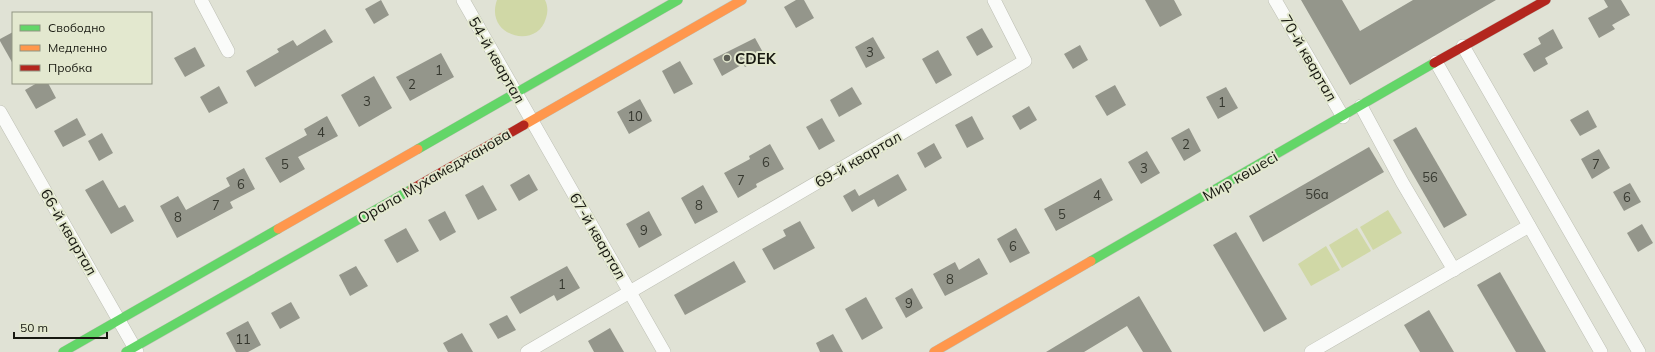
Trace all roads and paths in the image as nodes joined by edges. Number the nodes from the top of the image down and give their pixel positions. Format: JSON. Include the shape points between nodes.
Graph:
{"nodes":[{"id":1,"x":201,"y":0,"type":"edge"},
{"id":2,"x":463,"y":0,"type":"edge"},
{"id":3,"x":678,"y":0,"type":"edge"},
{"id":4,"x":742,"y":0,"type":"edge"},
{"id":5,"x":994,"y":0,"type":"edge"},
{"id":6,"x":1275,"y":0,"type":"edge"},
{"id":7,"x":1544,"y":1,"type":"edge"},
{"id":8,"x":722,"y":5,"type":"edge"},
{"id":9,"x":1463,"y":46,"type":"junction"},
{"id":10,"x":228,"y":51,"type":"dead end"},
{"id":11,"x":1436,"y":62,"type":"junction"},
{"id":12,"x":516,"y":93,"type":"junction"},
{"id":13,"x":1361,"y":106,"type":"junction"},
{"id":14,"x":0,"y":112,"type":"edge"},
{"id":15,"x":1343,"y":117,"type":"junction"},
{"id":16,"x":531,"y":120,"type":"junction"},
{"id":17,"x":1529,"y":226,"type":"junction"},
{"id":18,"x":1454,"y":270,"type":"junction"},
{"id":19,"x":631,"y":293,"type":"junction"},
{"id":20,"x":119,"y":320,"type":"junction"},
{"id":21,"x":132,"y":350,"type":"edge"},
{"id":22,"x":63,"y":352,"type":"edge"},
{"id":23,"x":527,"y":352,"type":"edge"},
{"id":24,"x":664,"y":352,"type":"edge"},
{"id":25,"x":934,"y":352,"type":"edge"},
{"id":26,"x":1311,"y":352,"type":"edge"},
{"id":27,"x":1601,"y":352,"type":"edge"},
{"id":28,"x":1639,"y":352,"type":"edge"}],
"edges":[{"from":1,"to":10,"type":"street"},
{"from":2,"to":12,"type":"street","name":"54-й квартал"},
{"from":3,"to":12,"type":"street","name":"Орала Мухамеджанова"},
{"from":4,"to":8,"type":"street","name":"Орала Мухамеджанова"},
{"from":5,"to":19,"type":"street","name":"69-й квартал","via":[[1025,61]]},
{"from":6,"to":15,"type":"street","name":"70-й квартал"},
{"from":7,"to":9,"type":"street","name":"Мир көшесі"},
{"from":8,"to":16,"type":"street","name":"Орала Мухамеджанова"},
{"from":9,"to":11,"type":"street","name":"Мир көшесі"},
{"from":9,"to":28,"type":"street"},
{"from":11,"to":13,"type":"street","name":"Мир көшесі"},
{"from":11,"to":17,"type":"street"},
{"from":12,"to":16,"type":"street","name":"54-й квартал"},
{"from":12,"to":20,"type":"street","name":"Орала Мухамеджанова"},
{"from":13,"to":15,"type":"street","name":"Мир көшесі"},
{"from":13,"to":18,"type":"street"},
{"from":14,"to":20,"type":"street","name":"66-й квартал"},
{"from":15,"to":25,"type":"street","name":"Мир көшесі"},
{"from":16,"to":19,"type":"street","name":"67-й квартал"},
{"from":16,"to":21,"type":"street","name":"Орала Мухамеджанова"},
{"from":17,"to":18,"type":"street"},
{"from":17,"to":27,"type":"street"},
{"from":18,"to":26,"type":"street"},
{"from":19,"to":23,"type":"street"},
{"from":19,"to":24,"type":"street","name":"67-й квартал"},
{"from":20,"to":21,"type":"street","name":"66-й квартал"},
{"from":20,"to":22,"type":"street","name":"Орала Мухамеджанова"}]}
